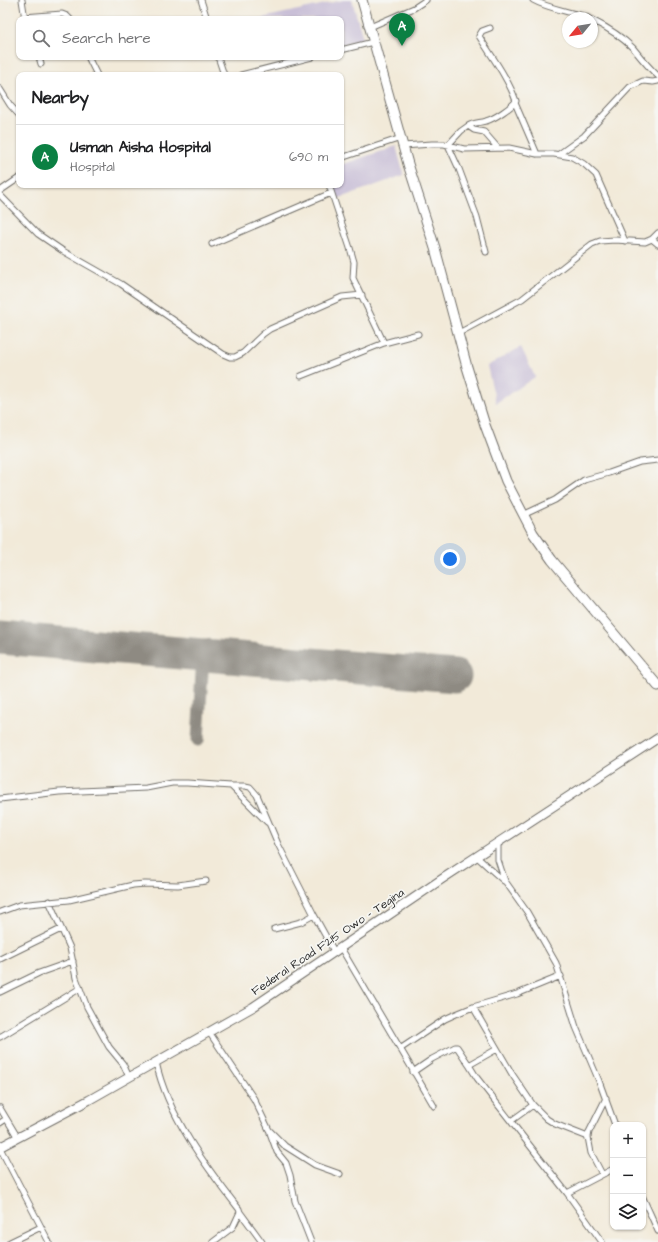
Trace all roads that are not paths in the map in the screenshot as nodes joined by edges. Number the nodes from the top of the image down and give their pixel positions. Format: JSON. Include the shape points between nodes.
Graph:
{"nodes":[{"id":1,"x":22,"y":0,"type":"edge"},
{"id":2,"x":201,"y":0,"type":"edge"},
{"id":3,"x":362,"y":0,"type":"edge"},
{"id":4,"x":426,"y":0,"type":"edge"},
{"id":5,"x":532,"y":0,"type":"edge"},
{"id":6,"x":572,"y":12,"type":"edge"},
{"id":7,"x":24,"y":16,"type":"edge"},
{"id":8,"x":43,"y":16,"type":"edge"},
{"id":9,"x":66,"y":16,"type":"edge"},
{"id":10,"x":206,"y":16,"type":"edge"},
{"id":11,"x":598,"y":23,"type":"edge"},
{"id":12,"x":370,"y":27,"type":"junction"},
{"id":13,"x":490,"y":28,"type":"dead end"},
{"id":14,"x":373,"y":42,"type":"junction"},
{"id":15,"x":344,"y":49,"type":"edge"},
{"id":16,"x":40,"y":60,"type":"edge"},
{"id":17,"x":90,"y":60,"type":"edge"},
{"id":18,"x":219,"y":60,"type":"edge"},
{"id":19,"x":300,"y":60,"type":"edge"},
{"id":20,"x":41,"y":64,"type":"dead end"},
{"id":21,"x":96,"y":72,"type":"edge"},
{"id":22,"x":223,"y":72,"type":"edge"},
{"id":23,"x":253,"y":72,"type":"edge"},
{"id":24,"x":658,"y":76,"type":"edge"},
{"id":25,"x":658,"y":81,"type":"edge"},
{"id":26,"x":0,"y":89,"type":"edge"},
{"id":27,"x":515,"y":103,"type":"junction"},
{"id":28,"x":16,"y":112,"type":"edge"},
{"id":29,"x":468,"y":126,"type":"junction"},
{"id":30,"x":402,"y":142,"type":"junction"},
{"id":31,"x":448,"y":145,"type":"junction"},
{"id":32,"x":497,"y":147,"type":"junction"},
{"id":33,"x":537,"y":154,"type":"junction"},
{"id":34,"x":559,"y":154,"type":"junction"},
{"id":35,"x":344,"y":157,"type":"edge"},
{"id":36,"x":16,"y":180,"type":"edge"},
{"id":37,"x":329,"y":188,"type":"edge"},
{"id":38,"x":0,"y":191,"type":"edge"},
{"id":39,"x":331,"y":193,"type":"junction"},
{"id":40,"x":0,"y":195,"type":"edge"},
{"id":41,"x":658,"y":233,"type":"edge"},
{"id":42,"x":652,"y":239,"type":"junction"},
{"id":43,"x":625,"y":241,"type":"junction"},
{"id":44,"x":212,"y":244,"type":"dead end"},
{"id":45,"x":658,"y":244,"type":"edge"},
{"id":46,"x":486,"y":252,"type":"dead end"},
{"id":47,"x":362,"y":294,"type":"junction"},
{"id":48,"x":418,"y":334,"type":"dead end"},
{"id":49,"x":457,"y":334,"type":"junction"},
{"id":50,"x":384,"y":343,"type":"junction"},
{"id":51,"x":301,"y":376,"type":"dead end"},
{"id":52,"x":658,"y":460,"type":"edge"},
{"id":53,"x":523,"y":515,"type":"junction"},
{"id":54,"x":658,"y":686,"type":"edge"},
{"id":55,"x":658,"y":738,"type":"edge"},
{"id":56,"x":231,"y":786,"type":"junction"},
{"id":57,"x":0,"y":799,"type":"edge"},
{"id":58,"x":268,"y":823,"type":"junction"},
{"id":59,"x":498,"y":843,"type":"junction"},
{"id":60,"x":477,"y":857,"type":"junction"},
{"id":61,"x":206,"y":881,"type":"dead end"},
{"id":62,"x":505,"y":881,"type":"junction"},
{"id":63,"x":49,"y":901,"type":"junction"},
{"id":64,"x":0,"y":912,"type":"edge"},
{"id":65,"x":314,"y":915,"type":"junction"},
{"id":66,"x":61,"y":929,"type":"junction"},
{"id":67,"x":274,"y":929,"type":"dead end"},
{"id":68,"x":338,"y":950,"type":"junction"},
{"id":69,"x":0,"y":959,"type":"edge"},
{"id":70,"x":72,"y":961,"type":"junction"},
{"id":71,"x":561,"y":976,"type":"junction"},
{"id":72,"x":79,"y":989,"type":"junction"},
{"id":73,"x":0,"y":992,"type":"edge"},
{"id":74,"x":473,"y":1007,"type":"junction"},
{"id":75,"x":209,"y":1032,"type":"junction"},
{"id":76,"x":0,"y":1037,"type":"edge"},
{"id":77,"x":497,"y":1049,"type":"junction"},
{"id":78,"x":400,"y":1050,"type":"junction"},
{"id":79,"x":156,"y":1062,"type":"junction"},
{"id":80,"x":469,"y":1065,"type":"junction"},
{"id":81,"x":413,"y":1072,"type":"junction"},
{"id":82,"x":129,"y":1077,"type":"junction"},
{"id":83,"x":606,"y":1098,"type":"junction"},
{"id":84,"x":533,"y":1105,"type":"junction"},
{"id":85,"x":434,"y":1106,"type":"dead end"},
{"id":86,"x":0,"y":1108,"type":"edge"},
{"id":87,"x":6,"y":1119,"type":"junction"},
{"id":88,"x":511,"y":1121,"type":"junction"},
{"id":89,"x":614,"y":1122,"type":"edge"},
{"id":90,"x":0,"y":1123,"type":"edge"},
{"id":91,"x":269,"y":1130,"type":"junction"},
{"id":92,"x":588,"y":1137,"type":"junction"},
{"id":93,"x":18,"y":1138,"type":"junction"},
{"id":94,"x":0,"y":1148,"type":"edge"},
{"id":95,"x":610,"y":1170,"type":"edge"},
{"id":96,"x":340,"y":1174,"type":"dead end"},
{"id":97,"x":602,"y":1174,"type":"junction"},
{"id":98,"x":567,"y":1193,"type":"junction"},
{"id":99,"x":646,"y":1205,"type":"edge"},
{"id":100,"x":240,"y":1212,"type":"junction"},
{"id":101,"x":41,"y":1226,"type":"junction"},
{"id":102,"x":658,"y":1231,"type":"edge"},
{"id":103,"x":10,"y":1242,"type":"edge"},
{"id":104,"x":49,"y":1242,"type":"edge"},
{"id":105,"x":213,"y":1242,"type":"edge"},
{"id":106,"x":262,"y":1242,"type":"edge"},
{"id":107,"x":311,"y":1242,"type":"edge"},
{"id":108,"x":602,"y":1242,"type":"edge"}],
"edges":[{"from":1,"to":7,"type":"street"},
{"from":2,"to":10,"type":"street"},
{"from":3,"to":12,"type":"highway"},
{"from":4,"to":12,"type":"street"},
{"from":5,"to":6,"type":"street"},
{"from":8,"to":9,"type":"street"},
{"from":11,"to":24,"type":"street","via":[[632,47]]},
{"from":12,"to":14,"type":"highway"},
{"from":13,"to":27,"type":"street","via":[[482,31],[479,36],[494,58]]},
{"from":14,"to":15,"type":"street"},
{"from":14,"to":30,"type":"highway"},
{"from":16,"to":20,"type":"street"},
{"from":17,"to":21,"type":"street"},
{"from":18,"to":22,"type":"street"},
{"from":19,"to":23,"type":"street"},
{"from":25,"to":34,"type":"street","via":[[643,81],[630,87],[584,136]]},
{"from":26,"to":28,"type":"street"},
{"from":27,"to":29,"type":"street","via":[[496,117]]},
{"from":27,"to":33,"type":"street"},
{"from":29,"to":31,"type":"street"},
{"from":29,"to":32,"type":"street","via":[[484,132]]},
{"from":30,"to":31,"type":"street"},
{"from":30,"to":35,"type":"street"},
{"from":30,"to":49,"type":"highway","via":[[435,248]]},
{"from":31,"to":32,"type":"street","via":[[480,149]]},
{"from":31,"to":46,"type":"street","via":[[476,217]]},
{"from":32,"to":33,"type":"street"},
{"from":33,"to":34,"type":"street"},
{"from":34,"to":43,"type":"street","via":[[572,157],[596,175]]},
{"from":36,"to":38,"type":"street"},
{"from":37,"to":39,"type":"street"},
{"from":39,"to":44,"type":"street"},
{"from":39,"to":47,"type":"street","via":[[354,262],[353,278]]},
{"from":40,"to":47,"type":"street","via":[[38,234],[121,284],[230,357],[243,353],[270,329],[342,297]]},
{"from":41,"to":42,"type":"street"},
{"from":42,"to":43,"type":"street","via":[[645,242]]},
{"from":42,"to":45,"type":"street"},
{"from":43,"to":49,"type":"street","via":[[600,241],[592,244],[522,299]]},
{"from":47,"to":50,"type":"street"},
{"from":48,"to":50,"type":"street"},
{"from":49,"to":53,"type":"highway","via":[[492,444]]},
{"from":50,"to":51,"type":"street"},
{"from":52,"to":53,"type":"street","via":[[640,462],[584,480],[555,500]]},
{"from":53,"to":54,"type":"highway","via":[[552,560]]},
{"from":55,"to":59,"type":"main road","name":"Federal Road F215 Owo - Tegina"},
{"from":56,"to":57,"type":"street","via":[[172,783],[146,788],[59,792]]},
{"from":56,"to":58,"type":"street"},
{"from":56,"to":58,"type":"street","via":[[245,786],[253,790]]},
{"from":58,"to":65,"type":"street"},
{"from":59,"to":60,"type":"main road","name":"Federal Road F215 Owo - Tegina"},
{"from":59,"to":62,"type":"street","via":[[498,860]]},
{"from":60,"to":62,"type":"street"},
{"from":60,"to":68,"type":"main road","name":"Federal Road F215 Owo - Tegina"},
{"from":61,"to":63,"type":"street","via":[[178,885],[133,885],[88,896]]},
{"from":62,"to":71,"type":"street","via":[[542,937]]},
{"from":63,"to":64,"type":"street","via":[[19,904]]},
{"from":63,"to":66,"type":"street"},
{"from":65,"to":67,"type":"street","via":[[301,922]]},
{"from":65,"to":68,"type":"street"},
{"from":66,"to":69,"type":"street"},
{"from":66,"to":70,"type":"street","via":[[70,948]]},
{"from":68,"to":75,"type":"main road","name":"Federal Road F215 Owo - Tegina","via":[[274,994]]},
{"from":68,"to":78,"type":"street"},
{"from":70,"to":72,"type":"street"},
{"from":70,"to":73,"type":"street","via":[[39,973]]},
{"from":71,"to":74,"type":"street","via":[[516,994]]},
{"from":71,"to":83,"type":"street","via":[[576,1027]]},
{"from":72,"to":76,"type":"street"},
{"from":72,"to":82,"type":"street","via":[[101,1033]]},
{"from":74,"to":77,"type":"street"},
{"from":74,"to":78,"type":"street","via":[[445,1019]]},
{"from":75,"to":79,"type":"main road","name":"Federal Road F215 Owo - Tegina"},
{"from":75,"to":91,"type":"street","via":[[254,1099]]},
{"from":77,"to":80,"type":"street"},
{"from":77,"to":84,"type":"street"},
{"from":78,"to":81,"type":"street"},
{"from":79,"to":82,"type":"main road","name":"Federal Road F215 Owo - Tegina"},
{"from":79,"to":100,"type":"street","via":[[162,1086],[184,1129],[207,1167]]},
{"from":80,"to":81,"type":"street","via":[[455,1047]]},
{"from":80,"to":88,"type":"street"},
{"from":81,"to":85,"type":"street"},
{"from":82,"to":93,"type":"main road","name":"Federal Road F215 Owo - Tegina"},
{"from":83,"to":89,"type":"street"},
{"from":83,"to":92,"type":"street"},
{"from":84,"to":88,"type":"street"},
{"from":84,"to":92,"type":"street","via":[[555,1124]]},
{"from":86,"to":87,"type":"street"},
{"from":87,"to":90,"type":"street"},
{"from":87,"to":93,"type":"street"},
{"from":88,"to":98,"type":"street"},
{"from":91,"to":96,"type":"street","via":[[285,1146],[315,1165]]},
{"from":91,"to":107,"type":"street","via":[[277,1152],[286,1163],[295,1201]]},
{"from":92,"to":97,"type":"street","via":[[591,1154]]},
{"from":93,"to":94,"type":"main road","name":"Federal Road F215 Owo - Tegina"},
{"from":94,"to":101,"type":"street"},
{"from":95,"to":97,"type":"street"},
{"from":97,"to":98,"type":"street"},
{"from":98,"to":108,"type":"street"},
{"from":99,"to":102,"type":"street"},
{"from":100,"to":105,"type":"street","via":[[234,1227]]},
{"from":100,"to":106,"type":"street"},
{"from":101,"to":103,"type":"street"},
{"from":101,"to":104,"type":"street"}]}
